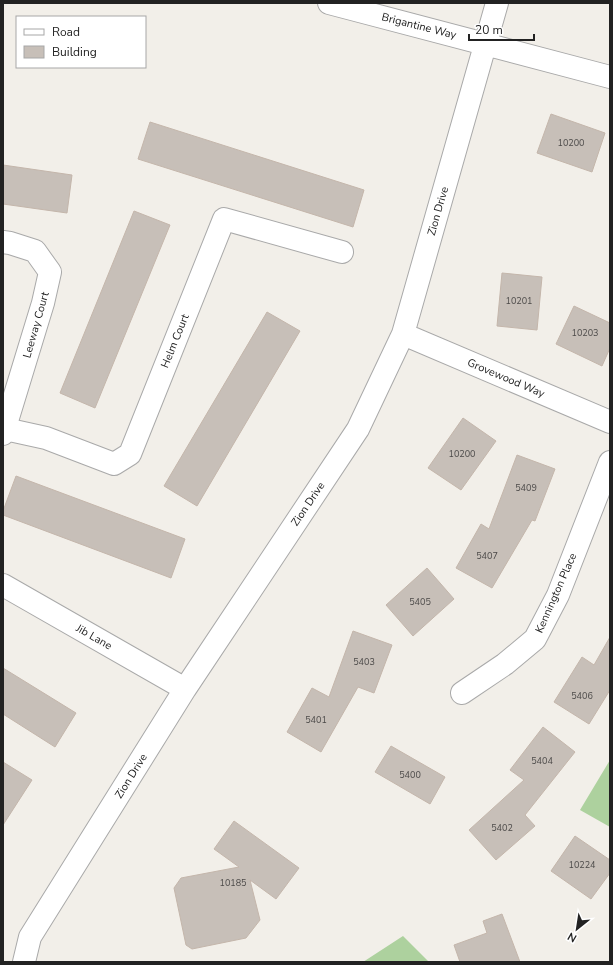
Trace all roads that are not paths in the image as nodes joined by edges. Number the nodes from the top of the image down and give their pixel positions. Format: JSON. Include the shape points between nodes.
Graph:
{"nodes":[{"id":1,"x":329,"y":3,"type":"edge"},
{"id":2,"x":497,"y":3,"type":"edge"},
{"id":3,"x":486,"y":44,"type":"junction"},
{"id":4,"x":610,"y":77,"type":"edge"},
{"id":5,"x":3,"y":242,"type":"edge"},
{"id":6,"x":342,"y":252,"type":"dead end"},
{"id":7,"x":403,"y":334,"type":"junction"},
{"id":8,"x":610,"y":422,"type":"edge"},
{"id":9,"x":4,"y":432,"type":"edge"},
{"id":10,"x":610,"y":462,"type":"edge"},
{"id":11,"x":3,"y":585,"type":"edge"},
{"id":12,"x":185,"y":689,"type":"junction"},
{"id":13,"x":462,"y":693,"type":"dead end"},
{"id":14,"x":24,"y":962,"type":"edge"}],
"edges":[{"from":1,"to":3,"type":"street","name":"Brigantine Way"},
{"from":2,"to":3,"type":"street","name":"Zion Drive"},
{"from":3,"to":4,"type":"street","name":"Brigantine Way"},
{"from":3,"to":7,"type":"street","name":"Zion Drive"},
{"from":5,"to":9,"type":"street","name":"Leeway Court","via":[[35,251],[50,272]]},
{"from":6,"to":9,"type":"street","name":"Helm Court","via":[[224,219],[130,454],[114,464],[46,438]]},
{"from":7,"to":8,"type":"street","name":"Grovewood Way"},
{"from":7,"to":12,"type":"street","name":"Zion Drive","via":[[358,429]]},
{"from":10,"to":13,"type":"street","name":"Kennington Place","via":[[558,595],[535,639],[505,664]]},
{"from":11,"to":12,"type":"street","name":"Jib Lane"},
{"from":12,"to":14,"type":"street","name":"Zion Drive","via":[[30,937]]}]}
